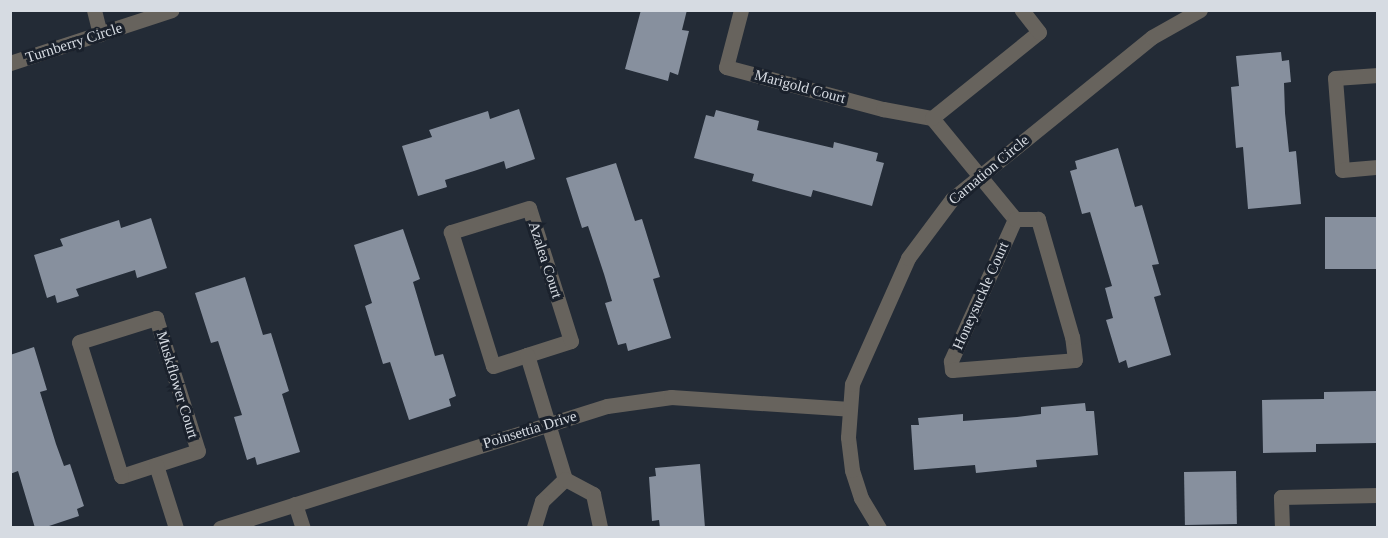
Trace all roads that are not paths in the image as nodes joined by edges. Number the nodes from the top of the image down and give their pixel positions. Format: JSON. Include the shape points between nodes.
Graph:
{"nodes":[{"id":1,"x":94,"y":10,"type":"edge"},
{"id":2,"x":172,"y":10,"type":"edge"},
{"id":3,"x":741,"y":10,"type":"edge"},
{"id":4,"x":1022,"y":10,"type":"edge"},
{"id":5,"x":1200,"y":10,"type":"edge"},
{"id":6,"x":100,"y":34,"type":"junction"},
{"id":7,"x":10,"y":63,"type":"edge"},
{"id":8,"x":1377,"y":75,"type":"edge"},
{"id":9,"x":932,"y":118,"type":"junction"},
{"id":10,"x":1377,"y":167,"type":"edge"},
{"id":11,"x":980,"y":176,"type":"junction"},
{"id":12,"x":1015,"y":219,"type":"junction"},
{"id":13,"x":526,"y":355,"type":"junction"},
{"id":14,"x":850,"y":409,"type":"junction"},
{"id":15,"x":548,"y":424,"type":"junction"},
{"id":16,"x":156,"y":465,"type":"junction"},
{"id":17,"x":565,"y":479,"type":"junction"},
{"id":18,"x":1377,"y":495,"type":"edge"},
{"id":19,"x":295,"y":504,"type":"junction"},
{"id":20,"x":176,"y":528,"type":"edge"},
{"id":21,"x":220,"y":528,"type":"edge"},
{"id":22,"x":303,"y":528,"type":"edge"},
{"id":23,"x":534,"y":528,"type":"edge"},
{"id":24,"x":600,"y":528,"type":"edge"},
{"id":25,"x":879,"y":528,"type":"edge"},
{"id":26,"x":1282,"y":528,"type":"edge"}],
"edges":[{"from":1,"to":6,"type":"street"},
{"from":2,"to":6,"type":"street","name":"Turnberry Circle"},
{"from":3,"to":9,"type":"street","name":"Marigold Court","via":[[726,67],[883,109]]},
{"from":4,"to":9,"type":"street","via":[[1039,32]]},
{"from":5,"to":11,"type":"street","name":"Carnation Circle","via":[[1152,37]]},
{"from":6,"to":7,"type":"street","name":"Turnberry Circle"},
{"from":8,"to":10,"type":"street","via":[[1335,78],[1342,170]]},
{"from":9,"to":11,"type":"street"},
{"from":11,"to":12,"type":"street"},
{"from":11,"to":14,"type":"street","name":"Carnation Circle","via":[[952,199],[908,258],[852,384]]},
{"from":12,"to":12,"type":"street","name":"Honeysuckle Court","via":[[951,361],[952,370],[1075,360],[1038,219]]},
{"from":13,"to":13,"type":"street","name":"Azalea Court","via":[[493,366],[451,232],[529,208],[571,341]]},
{"from":13,"to":15,"type":"street"},
{"from":14,"to":15,"type":"street","name":"Poinsettia Drive","via":[[670,397],[608,406]]},
{"from":14,"to":25,"type":"street","name":"Carnation Circle","via":[[852,470],[861,498]]},
{"from":15,"to":17,"type":"street"},
{"from":15,"to":19,"type":"street","name":"Poinsettia Drive"},
{"from":16,"to":16,"type":"street","name":"Muskflower Court","via":[[121,476],[79,342],[156,318],[198,451]]},
{"from":16,"to":20,"type":"street"},
{"from":17,"to":23,"type":"street","via":[[542,501]]},
{"from":17,"to":24,"type":"street","via":[[593,494]]},
{"from":18,"to":26,"type":"street","via":[[1281,497]]},
{"from":19,"to":21,"type":"street","name":"Poinsettia Drive"},
{"from":19,"to":22,"type":"street"}]}
